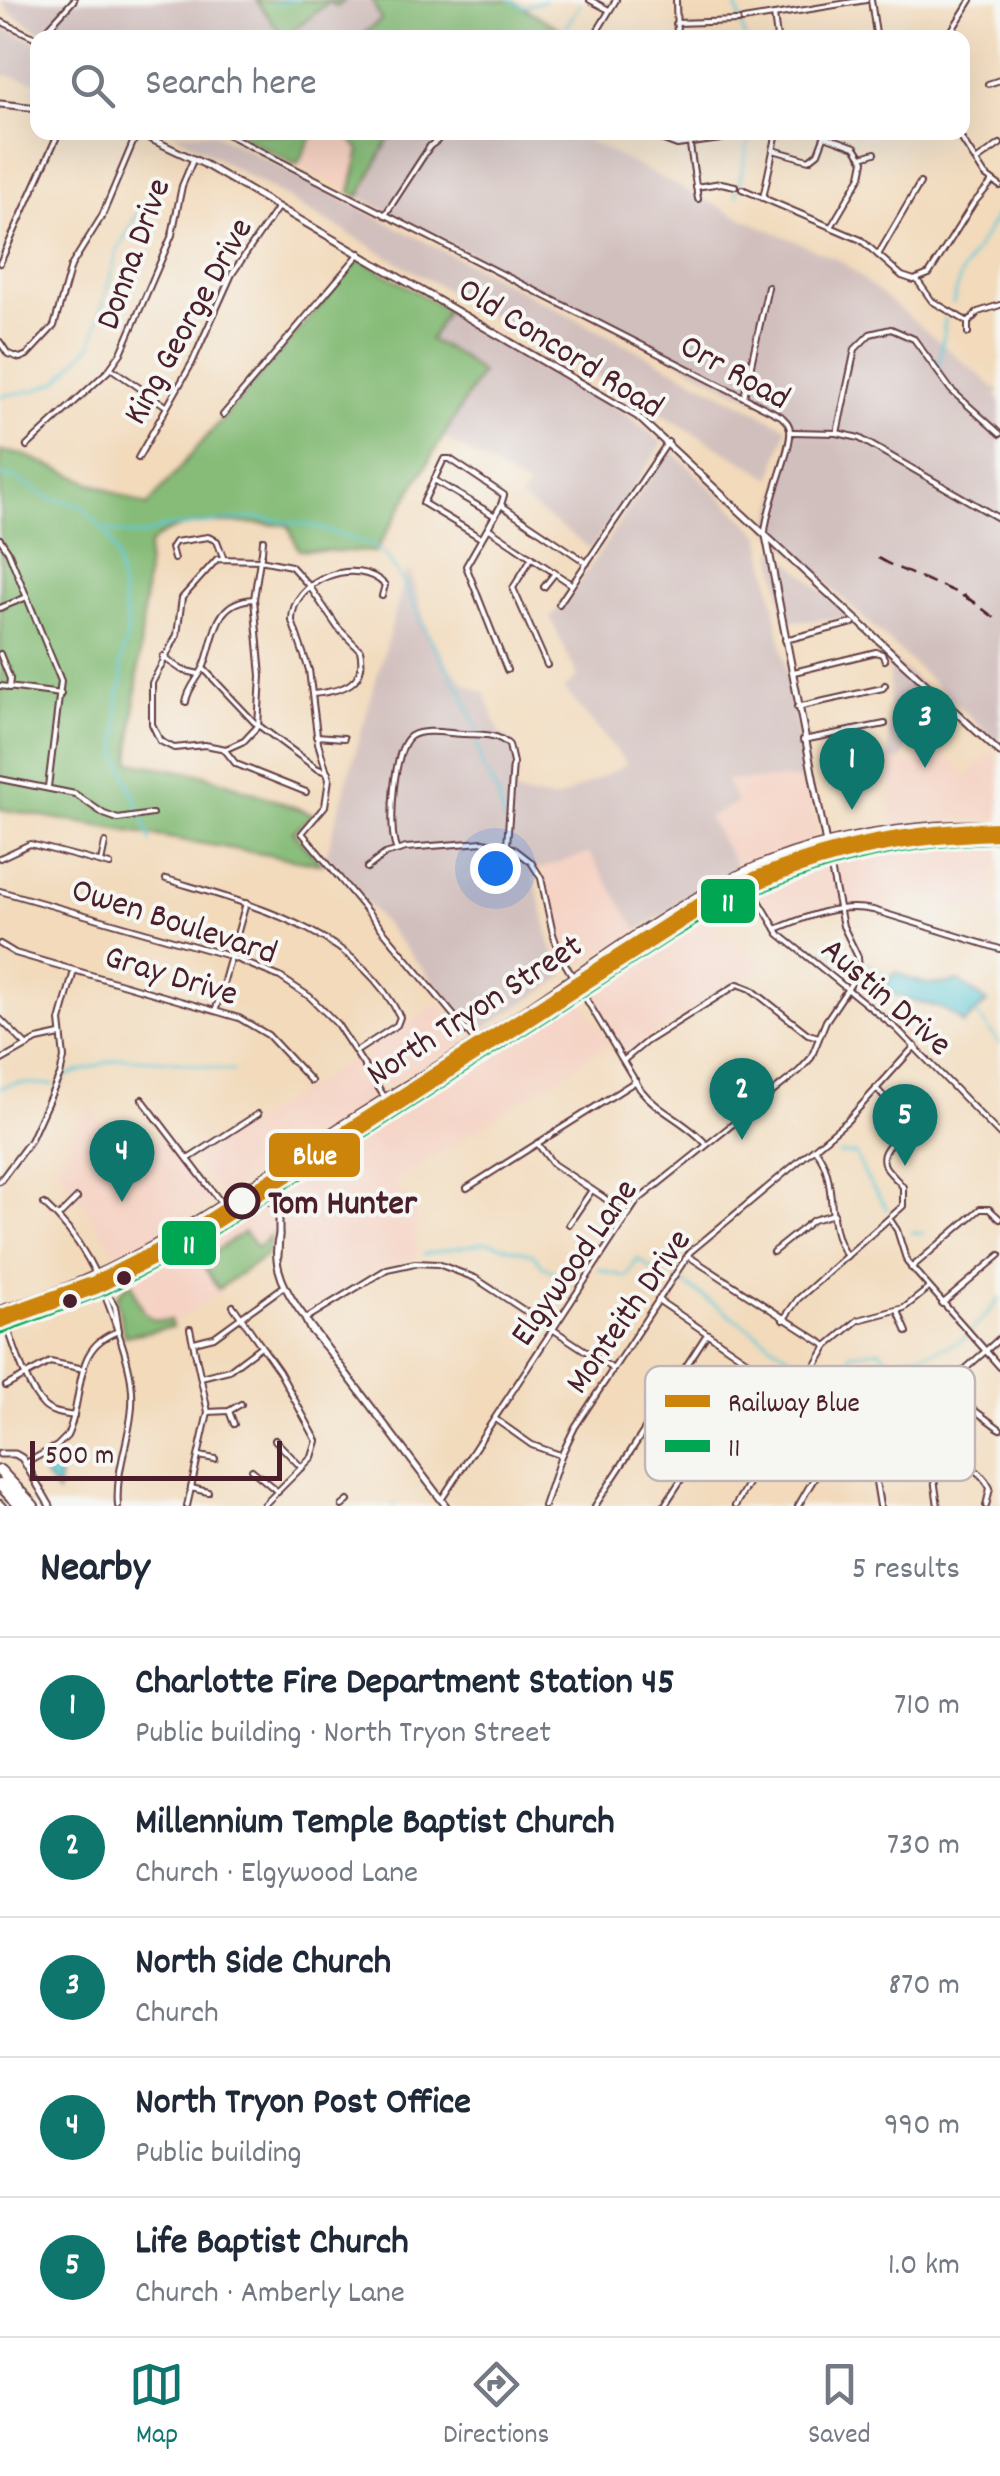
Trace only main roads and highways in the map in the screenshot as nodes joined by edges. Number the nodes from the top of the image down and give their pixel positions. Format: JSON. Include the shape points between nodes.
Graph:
{"nodes":[{"id":1,"x":1000,"y":826,"type":"edge"},
{"id":2,"x":1000,"y":836,"type":"edge"},
{"id":3,"x":280,"y":1202,"type":"road end"},
{"id":4,"x":254,"y":1203,"type":"junction"},
{"id":5,"x":0,"y":1310,"type":"edge"},
{"id":6,"x":3,"y":1326,"type":"edge"},
{"id":7,"x":0,"y":1471,"type":"edge"},
{"id":8,"x":0,"y":1485,"type":"edge"},
{"id":9,"x":21,"y":1506,"type":"edge"},
{"id":10,"x":33,"y":1506,"type":"edge"}],
"edges":[{"from":1,"to":5,"type":"main road","name":"North Tryon Street","via":[[907,828],[826,844],[731,880],[165,1240],[98,1274]]},
{"from":2,"to":4,"type":"main road","name":"North Tryon Street","via":[[929,839],[828,859],[752,887],[660,938]]},
{"from":3,"to":4,"type":"main road"},
{"from":4,"to":6,"type":"main road","name":"North Tryon Street","via":[[104,1288]]},
{"from":7,"to":10,"type":"highway"},
{"from":8,"to":9,"type":"highway"}]}
